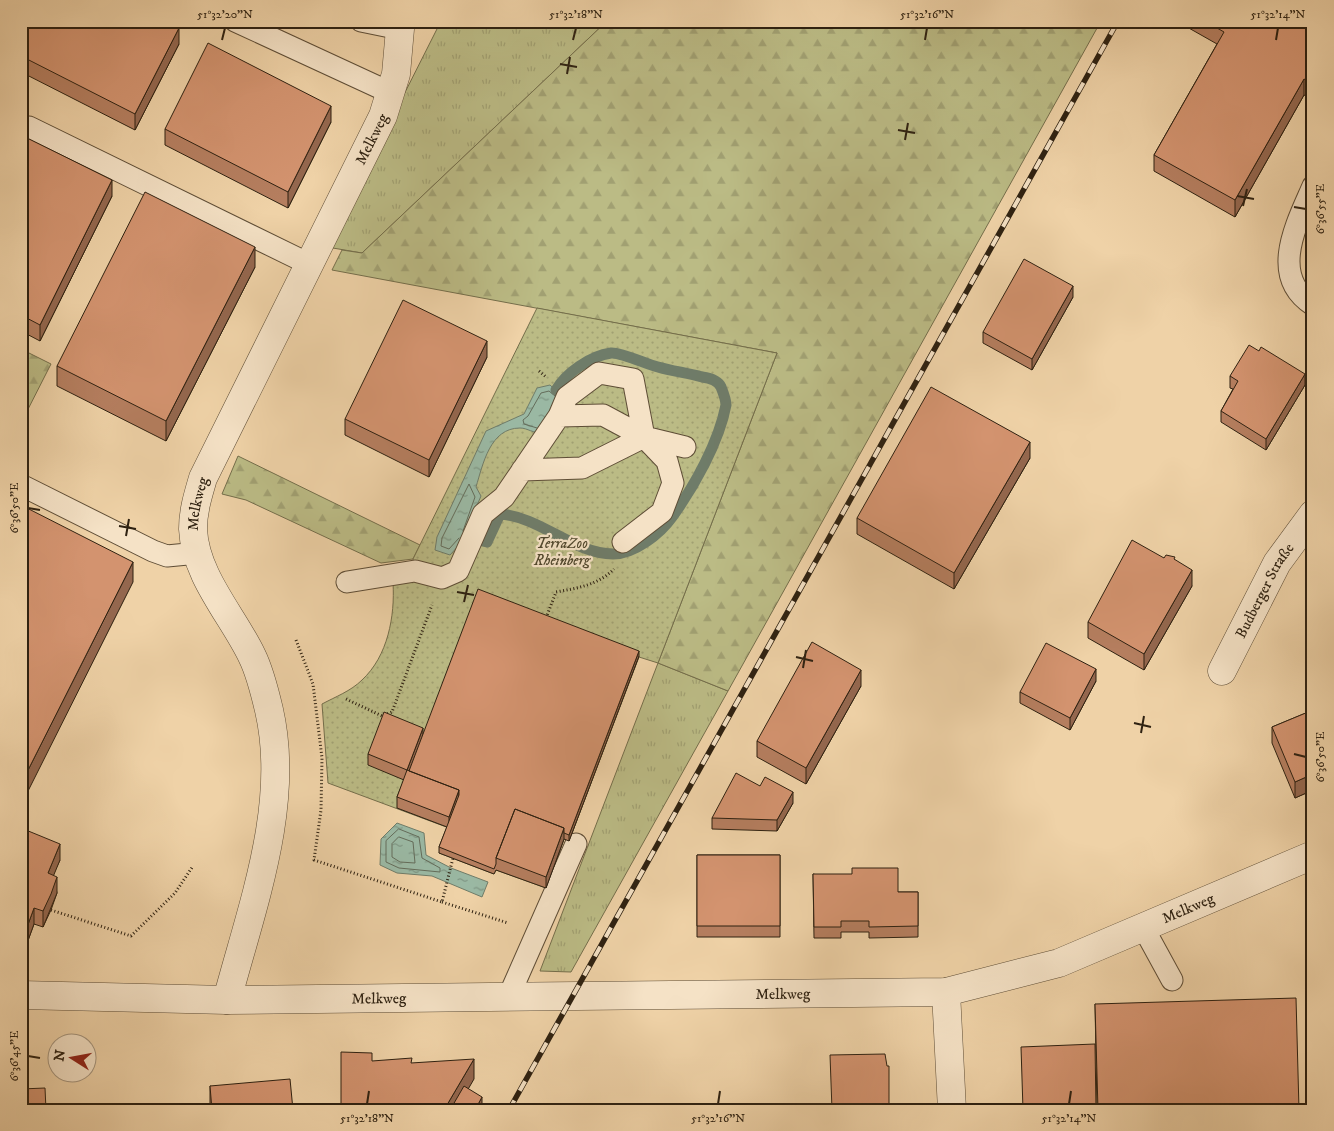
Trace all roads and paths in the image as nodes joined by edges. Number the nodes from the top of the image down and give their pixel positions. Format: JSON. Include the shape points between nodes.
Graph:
{"nodes":[{"id":1,"x":234,"y":21,"type":"edge"},
{"id":2,"x":361,"y":21,"type":"edge"},
{"id":3,"x":400,"y":29,"type":"joint"},
{"id":4,"x":391,"y":93,"type":"junction"},
{"id":5,"x":21,"y":127,"type":"edge"},
{"id":6,"x":1313,"y":186,"type":"edge"},
{"id":7,"x":310,"y":264,"type":"junction"},
{"id":8,"x":1313,"y":305,"type":"edge"},
{"id":9,"x":559,"y":416,"type":"junction"},
{"id":10,"x":644,"y":437,"type":"junction"},
{"id":11,"x":685,"y":447,"type":"dead end"},
{"id":12,"x":522,"y":470,"type":"junction"},
{"id":13,"x":21,"y":485,"type":"edge"},
{"id":14,"x":1313,"y":514,"type":"edge"},
{"id":15,"x":622,"y":552,"type":"joint"},
{"id":16,"x":198,"y":553,"type":"junction"},
{"id":17,"x":442,"y":578,"type":"junction"},
{"id":18,"x":347,"y":582,"type":"dead end"},
{"id":19,"x":545,"y":620,"type":"edge"},
{"id":20,"x":296,"y":640,"type":"dead end"},
{"id":21,"x":1222,"y":671,"type":"dead end"},
{"id":22,"x":346,"y":699,"type":"dead end"},
{"id":23,"x":576,"y":844,"type":"dead end"},
{"id":24,"x":1313,"y":854,"type":"edge"},
{"id":25,"x":453,"y":858,"type":"edge"},
{"id":26,"x":193,"y":866,"type":"dead end"},
{"id":27,"x":442,"y":902,"type":"junction"},
{"id":28,"x":51,"y":910,"type":"edge"},
{"id":29,"x":1143,"y":927,"type":"junction"},
{"id":30,"x":537,"y":933,"type":"junction"},
{"id":31,"x":1172,"y":980,"type":"dead end"},
{"id":32,"x":946,"y":992,"type":"junction"},
{"id":33,"x":21,"y":996,"type":"edge"},
{"id":34,"x":508,"y":998,"type":"junction"},
{"id":35,"x":227,"y":1000,"type":"junction"},
{"id":36,"x":952,"y":1110,"type":"edge"}],
"edges":[{"from":1,"to":4,"type":"lane"},
{"from":2,"to":3,"type":"lane"},
{"from":3,"to":4,"type":"street","name":"Melkweg","via":[[399,56]]},
{"from":4,"to":7,"type":"street","name":"Melkweg"},
{"from":5,"to":7,"type":"lane","via":[[29,127]]},
{"from":6,"to":8,"type":"lane","via":[[1293,233],[1288,258],[1290,280]]},
{"from":7,"to":16,"type":"street","name":"Melkweg","via":[[204,478],[194,507],[193,530]]},
{"from":9,"to":10,"type":"lane","via":[[603,415]]},
{"from":9,"to":10,"type":"lane","via":[[567,397],[599,373],[633,379]]},
{"from":9,"to":12,"type":"lane"},
{"from":10,"to":11,"type":"lane"},
{"from":10,"to":12,"type":"lane","via":[[582,468]]},
{"from":10,"to":15,"type":"lane","via":[[667,461],[673,483],[662,512]]},
{"from":12,"to":17,"type":"lane","via":[[504,497],[483,514],[458,570]]},
{"from":13,"to":16,"type":"lane","via":[[153,551],[168,556]]},
{"from":14,"to":21,"type":"street","name":"Budberger Straße","via":[[1276,563]]},
{"from":15,"to":19,"type":"path","via":[[607,576],[585,587],[556,592]]},
{"from":16,"to":35,"type":"street","name":"Melkweg","via":[[208,578],[253,657],[270,710],[275,753],[267,850]]},
{"from":17,"to":18,"type":"lane","via":[[415,571]]},
{"from":17,"to":22,"type":"path","via":[[392,712],[382,716]]},
{"from":20,"to":27,"type":"path","via":[[313,684],[322,758],[321,810],[314,860]]},
{"from":23,"to":30,"type":"lane"},
{"from":24,"to":29,"type":"street","name":"Melkweg"},
{"from":25,"to":27,"type":"path"},
{"from":26,"to":28,"type":"path","via":[[175,893],[131,936]]},
{"from":27,"to":30,"type":"path"},
{"from":29,"to":31,"type":"lane"},
{"from":29,"to":32,"type":"street","name":"Melkweg","via":[[1059,963]]},
{"from":30,"to":34,"type":"lane"},
{"from":32,"to":34,"type":"street","name":"Melkweg"},
{"from":32,"to":36,"type":"street"},
{"from":33,"to":35,"type":"street","name":"Melkweg"},
{"from":34,"to":35,"type":"street","name":"Melkweg"}]}
